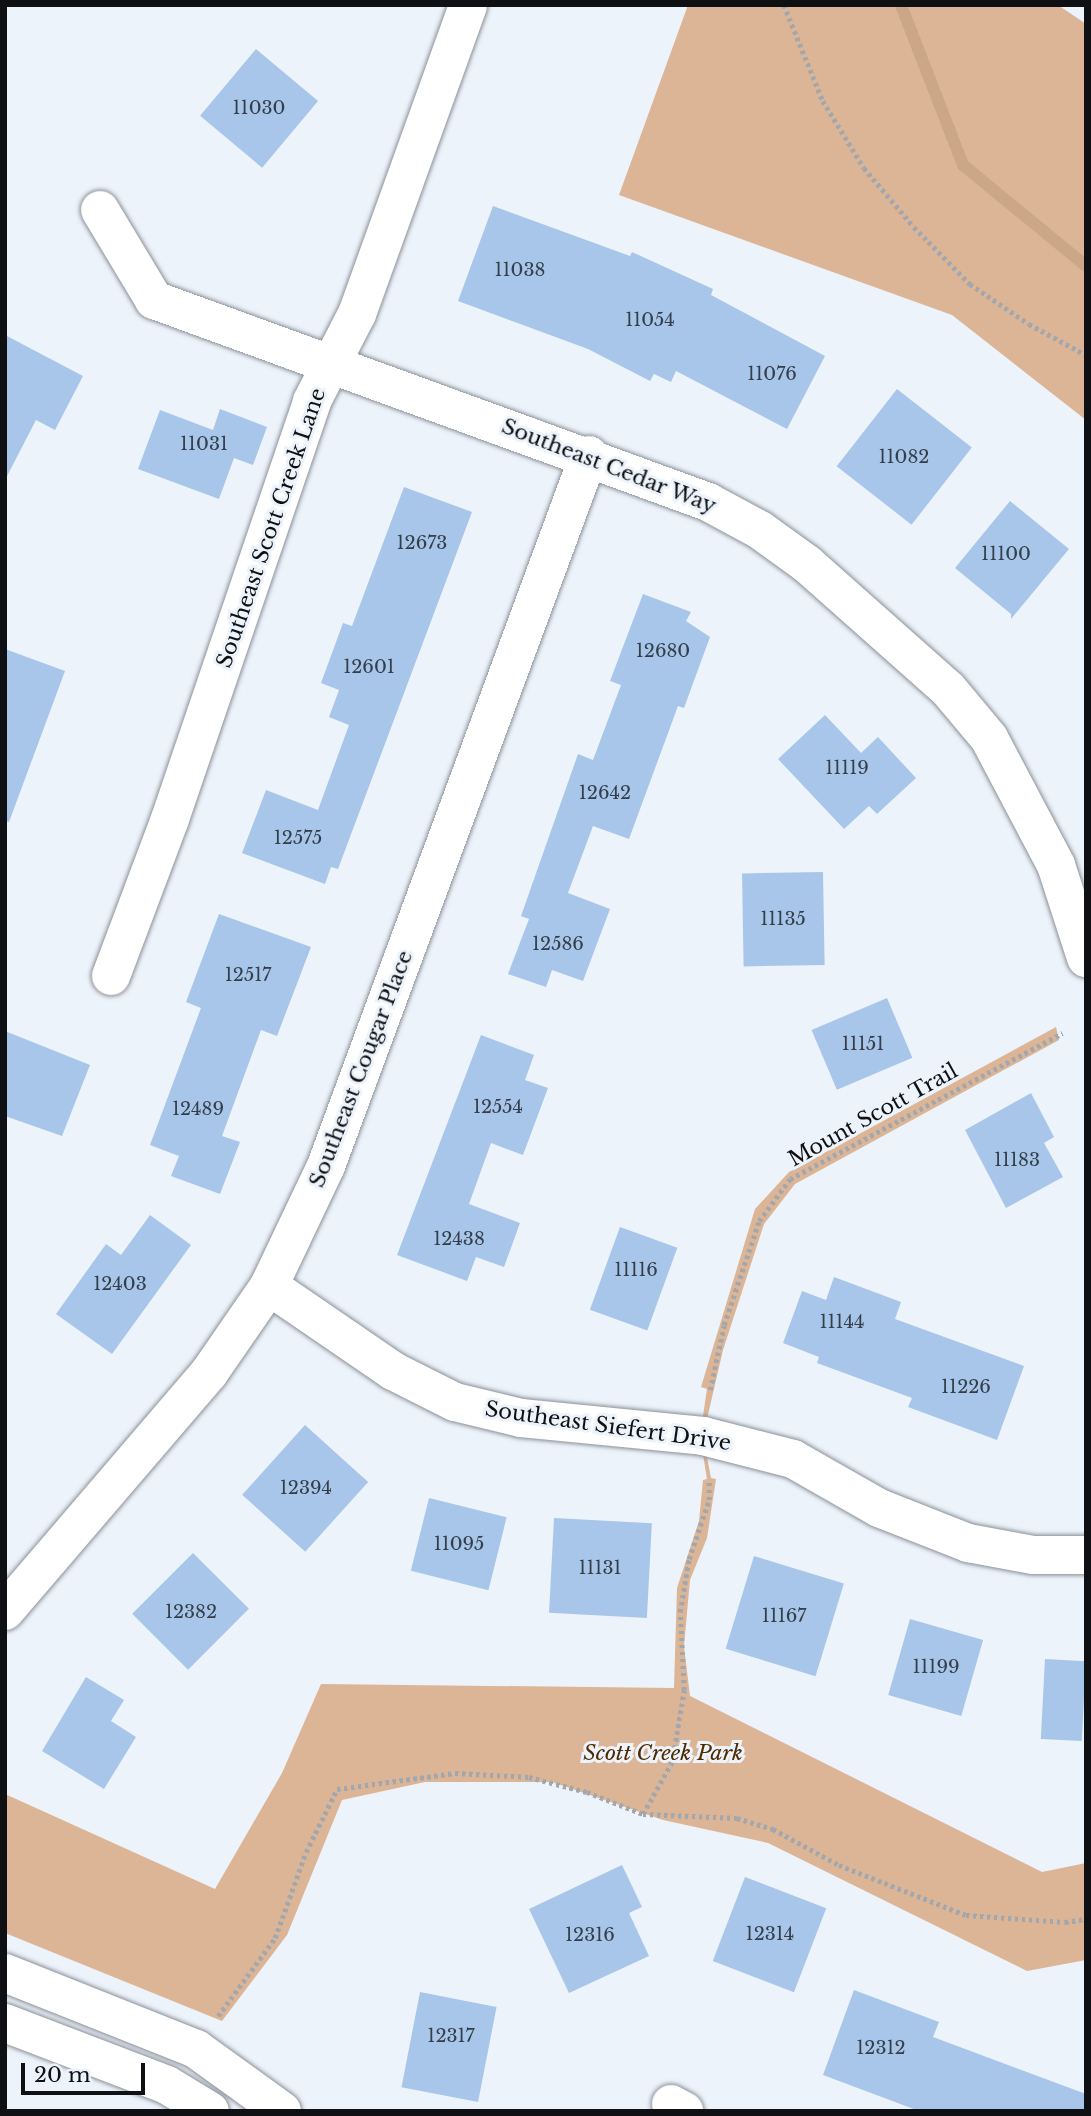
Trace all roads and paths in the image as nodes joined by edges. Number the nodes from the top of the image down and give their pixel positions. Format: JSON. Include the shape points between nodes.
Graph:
{"nodes":[{"id":1,"x":468,"y":5,"type":"edge"},
{"id":2,"x":784,"y":5,"type":"edge"},
{"id":3,"x":100,"y":210,"type":"dead end"},
{"id":4,"x":1086,"y":355,"type":"edge"},
{"id":5,"x":331,"y":363,"type":"junction"},
{"id":6,"x":589,"y":456,"type":"junction"},
{"id":7,"x":1086,"y":958,"type":"edge"},
{"id":8,"x":111,"y":976,"type":"dead end"},
{"id":9,"x":1062,"y":1033,"type":"dead end"},
{"id":10,"x":269,"y":1286,"type":"junction"},
{"id":11,"x":710,"y":1390,"type":"dead end"},
{"id":12,"x":709,"y":1480,"type":"dead end"},
{"id":13,"x":1086,"y":1555,"type":"edge"},
{"id":14,"x":5,"y":1611,"type":"edge"},
{"id":15,"x":643,"y":1814,"type":"junction"},
{"id":16,"x":1086,"y":1919,"type":"edge"},
{"id":17,"x":5,"y":1973,"type":"edge"},
{"id":18,"x":5,"y":2023,"type":"edge"},
{"id":19,"x":212,"y":2024,"type":"dead end"},
{"id":20,"x":210,"y":2111,"type":"edge"},
{"id":21,"x":282,"y":2111,"type":"edge"}],
"edges":[{"from":1,"to":5,"type":"street","name":"Southeast Scott Creek Lane","via":[[357,314]]},
{"from":2,"to":4,"type":"path","via":[[823,101],[864,168],[914,227],[970,284]]},
{"from":3,"to":5,"type":"street","name":"Southeast Cedar Way","via":[[154,300]]},
{"from":5,"to":6,"type":"street","name":"Southeast Cedar Way"},
{"from":5,"to":8,"type":"street","name":"Southeast Scott Creek Lane","via":[[286,473],[170,819]]},
{"from":6,"to":7,"type":"street","name":"Southeast Cedar Way","via":[[708,502],[760,530],[807,565],[948,689],[989,738],[1020,793],[1056,865]]},
{"from":6,"to":10,"type":"street","name":"Southeast Cougar Place","via":[[326,1166]]},
{"from":9,"to":11,"type":"path","name":"Mount Scott Trail","via":[[790,1179],[759,1221],[724,1325]]},
{"from":10,"to":13,"type":"street","name":"Southeast Siefert Drive","via":[[393,1371],[455,1402],[521,1418],[703,1436],[793,1459],[879,1508],[968,1543],[1033,1555]]},
{"from":10,"to":14,"type":"street","name":"Southeast Cougar Place","via":[[209,1373]]},
{"from":12,"to":15,"type":"path","via":[[709,1500],[689,1559],[680,1612],[684,1690],[672,1762]]},
{"from":15,"to":16,"type":"path","via":[[737,1818],[773,1829],[839,1865],[966,1915],[1065,1922]]},
{"from":15,"to":19,"type":"path","via":[[587,1792],[529,1777],[455,1773],[337,1789],[306,1852],[275,1938]]},
{"from":17,"to":21,"type":"street","via":[[196,2049]]},
{"from":18,"to":20,"type":"street","via":[[167,2085]]}]}
